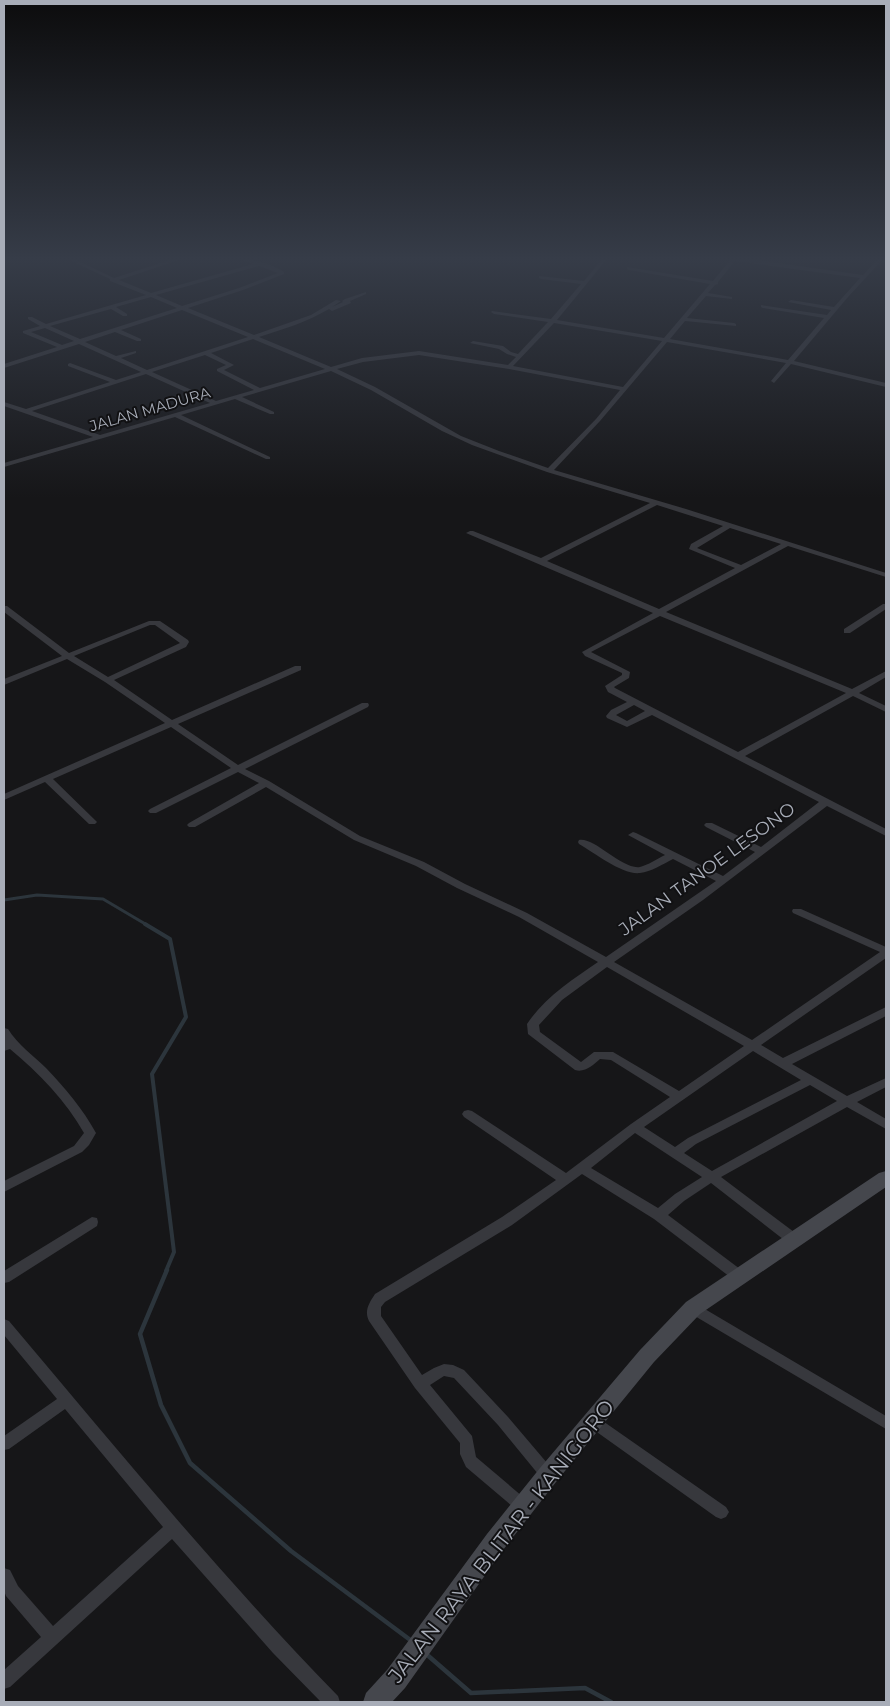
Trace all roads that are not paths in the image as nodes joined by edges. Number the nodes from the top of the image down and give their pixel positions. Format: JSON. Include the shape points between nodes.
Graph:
{"nodes":[{"id":1,"x":41,"y":339,"type":"edge"},
{"id":2,"x":72,"y":339,"type":"edge"},
{"id":3,"x":89,"y":339,"type":"edge"},
{"id":4,"x":136,"y":339,"type":"edge"},
{"id":5,"x":252,"y":339,"type":"edge"},
{"id":6,"x":256,"y":339,"type":"edge"},
{"id":7,"x":536,"y":339,"type":"edge"},
{"id":8,"x":658,"y":339,"type":"edge"},
{"id":9,"x":809,"y":339,"type":"edge"},
{"id":10,"x":139,"y":340,"type":"dead end"},
{"id":11,"x":666,"y":340,"type":"junction"},
{"id":12,"x":79,"y":342,"type":"junction"},
{"id":13,"x":473,"y":343,"type":"dead end"},
{"id":14,"x":62,"y":347,"type":"junction"},
{"id":15,"x":134,"y":352,"type":"dead end"},
{"id":16,"x":206,"y":354,"type":"junction"},
{"id":17,"x":520,"y":356,"type":"junction"},
{"id":18,"x":114,"y":358,"type":"junction"},
{"id":19,"x":789,"y":362,"type":"junction"},
{"id":20,"x":70,"y":364,"type":"dead end"},
{"id":21,"x":4,"y":366,"type":"edge"},
{"id":22,"x":509,"y":368,"type":"junction"},
{"id":23,"x":332,"y":369,"type":"junction"},
{"id":24,"x":146,"y":373,"type":"junction"},
{"id":25,"x":774,"y":380,"type":"dead end"},
{"id":26,"x":117,"y":382,"type":"junction"},
{"id":27,"x":886,"y":385,"type":"edge"},
{"id":28,"x":624,"y":389,"type":"junction"},
{"id":29,"x":260,"y":390,"type":"junction"},
{"id":30,"x":236,"y":397,"type":"junction"},
{"id":31,"x":216,"y":403,"type":"junction"},
{"id":32,"x":4,"y":404,"type":"edge"},
{"id":33,"x":27,"y":411,"type":"junction"},
{"id":34,"x":272,"y":413,"type":"dead end"},
{"id":35,"x":176,"y":415,"type":"junction"},
{"id":36,"x":101,"y":437,"type":"junction"},
{"id":37,"x":268,"y":458,"type":"dead end"},
{"id":38,"x":4,"y":465,"type":"edge"},
{"id":39,"x":549,"y":471,"type":"junction"},
{"id":40,"x":656,"y":503,"type":"junction"},
{"id":41,"x":728,"y":526,"type":"junction"},
{"id":42,"x":470,"y":533,"type":"dead end"},
{"id":43,"x":786,"y":544,"type":"junction"},
{"id":44,"x":541,"y":561,"type":"junction"},
{"id":45,"x":742,"y":568,"type":"junction"},
{"id":46,"x":886,"y":575,"type":"edge"},
{"id":47,"x":886,"y":606,"type":"edge"},
{"id":48,"x":4,"y":608,"type":"edge"},
{"id":49,"x":658,"y":612,"type":"junction"},
{"id":50,"x":847,"y":630,"type":"dead end"},
{"id":51,"x":69,"y":657,"type":"junction"},
{"id":52,"x":298,"y":668,"type":"dead end"},
{"id":53,"x":886,"y":674,"type":"edge"},
{"id":54,"x":108,"y":680,"type":"junction"},
{"id":55,"x":4,"y":682,"type":"edge"},
{"id":56,"x":851,"y":692,"type":"junction"},
{"id":57,"x":634,"y":702,"type":"junction"},
{"id":58,"x":364,"y":705,"type":"dead end"},
{"id":59,"x":886,"y":709,"type":"edge"},
{"id":60,"x":652,"y":711,"type":"junction"},
{"id":61,"x":172,"y":724,"type":"junction"},
{"id":62,"x":738,"y":756,"type":"junction"},
{"id":63,"x":237,"y":768,"type":"junction"},
{"id":64,"x":46,"y":778,"type":"junction"},
{"id":65,"x":266,"y":783,"type":"junction"},
{"id":66,"x":4,"y":797,"type":"edge"},
{"id":67,"x":827,"y":801,"type":"junction"},
{"id":68,"x":152,"y":812,"type":"dead end"},
{"id":69,"x":92,"y":822,"type":"dead end"},
{"id":70,"x":192,"y":825,"type":"dead end"},
{"id":71,"x":709,"y":825,"type":"dead end"},
{"id":72,"x":886,"y":833,"type":"edge"},
{"id":73,"x":633,"y":835,"type":"dead end"},
{"id":74,"x":583,"y":842,"type":"dead end"},
{"id":75,"x":762,"y":851,"type":"junction"},
{"id":76,"x":672,"y":855,"type":"junction"},
{"id":77,"x":723,"y":880,"type":"junction"},
{"id":78,"x":798,"y":910,"type":"dead end"},
{"id":79,"x":886,"y":952,"type":"edge"},
{"id":80,"x":606,"y":962,"type":"junction"},
{"id":81,"x":886,"y":1011,"type":"edge"},
{"id":82,"x":4,"y":1032,"type":"edge"},
{"id":83,"x":752,"y":1045,"type":"junction"},
{"id":84,"x":8,"y":1046,"type":"edge"},
{"id":85,"x":782,"y":1064,"type":"junction"},
{"id":86,"x":810,"y":1080,"type":"junction"},
{"id":87,"x":886,"y":1082,"type":"edge"},
{"id":88,"x":680,"y":1097,"type":"junction"},
{"id":89,"x":845,"y":1102,"type":"junction"},
{"id":90,"x":468,"y":1114,"type":"dead end"},
{"id":91,"x":886,"y":1125,"type":"edge"},
{"id":92,"x":635,"y":1128,"type":"junction"},
{"id":93,"x":675,"y":1153,"type":"junction"},
{"id":94,"x":582,"y":1168,"type":"junction"},
{"id":95,"x":712,"y":1177,"type":"junction"},
{"id":96,"x":886,"y":1178,"type":"edge"},
{"id":97,"x":566,"y":1180,"type":"junction"},
{"id":98,"x":4,"y":1187,"type":"edge"},
{"id":99,"x":659,"y":1215,"type":"junction"},
{"id":100,"x":92,"y":1222,"type":"dead end"},
{"id":101,"x":794,"y":1238,"type":"junction"},
{"id":102,"x":739,"y":1276,"type":"junction"},
{"id":103,"x":4,"y":1278,"type":"edge"},
{"id":104,"x":693,"y":1308,"type":"junction"},
{"id":105,"x":4,"y":1324,"type":"edge"},
{"id":106,"x":420,"y":1384,"type":"junction"},
{"id":107,"x":67,"y":1400,"type":"junction"},
{"id":108,"x":592,"y":1421,"type":"junction"},
{"id":109,"x":886,"y":1423,"type":"edge"},
{"id":110,"x":4,"y":1444,"type":"edge"},
{"id":111,"x":548,"y":1475,"type":"junction"},
{"id":112,"x":524,"y":1507,"type":"junction"},
{"id":113,"x":721,"y":1512,"type":"dead end"},
{"id":114,"x":173,"y":1528,"type":"junction"},
{"id":115,"x":4,"y":1575,"type":"edge"},
{"id":116,"x":52,"y":1638,"type":"junction"},
{"id":117,"x":4,"y":1680,"type":"edge"},
{"id":118,"x":332,"y":1702,"type":"edge"},
{"id":119,"x":374,"y":1702,"type":"edge"}],
"edges":[{"from":1,"to":14,"type":"street"},
{"from":2,"to":12,"type":"street"},
{"from":3,"to":12,"type":"street"},
{"from":4,"to":10,"type":"street"},
{"from":5,"to":16,"type":"street"},
{"from":6,"to":23,"type":"street"},
{"from":7,"to":17,"type":"street"},
{"from":8,"to":11,"type":"street"},
{"from":9,"to":19,"type":"street"},
{"from":11,"to":19,"type":"street"},
{"from":11,"to":28,"type":"street"},
{"from":12,"to":14,"type":"street"},
{"from":12,"to":18,"type":"street"},
{"from":13,"to":17,"type":"street","via":[[501,347]]},
{"from":14,"to":21,"type":"street"},
{"from":15,"to":18,"type":"street"},
{"from":16,"to":24,"type":"street"},
{"from":16,"to":29,"type":"street","via":[[231,365],[219,370]]},
{"from":17,"to":22,"type":"street"},
{"from":18,"to":24,"type":"street"},
{"from":19,"to":25,"type":"street"},
{"from":19,"to":27,"type":"street"},
{"from":20,"to":26,"type":"street"},
{"from":22,"to":23,"type":"street","name":"JALAN MADURA","via":[[418,353],[374,358]]},
{"from":22,"to":28,"type":"street","name":"JALAN MADURA"},
{"from":23,"to":29,"type":"street","name":"JALAN MADURA"},
{"from":23,"to":39,"type":"street","via":[[364,383],[442,429]]},
{"from":24,"to":26,"type":"street"},
{"from":24,"to":31,"type":"street"},
{"from":26,"to":33,"type":"street"},
{"from":28,"to":39,"type":"street"},
{"from":29,"to":30,"type":"street","name":"JALAN MADURA"},
{"from":30,"to":31,"type":"street","name":"JALAN MADURA"},
{"from":30,"to":34,"type":"street"},
{"from":31,"to":35,"type":"street","name":"JALAN MADURA"},
{"from":32,"to":33,"type":"street"},
{"from":33,"to":36,"type":"street"},
{"from":35,"to":36,"type":"street","name":"JALAN MADURA"},
{"from":35,"to":37,"type":"street"},
{"from":36,"to":38,"type":"street","name":"JALAN MADURA"},
{"from":39,"to":40,"type":"street"},
{"from":40,"to":41,"type":"street"},
{"from":40,"to":44,"type":"street"},
{"from":41,"to":43,"type":"street"},
{"from":41,"to":45,"type":"street","via":[[692,548]]},
{"from":42,"to":44,"type":"street"},
{"from":43,"to":45,"type":"street"},
{"from":43,"to":46,"type":"street"},
{"from":44,"to":49,"type":"street"},
{"from":45,"to":49,"type":"street"},
{"from":47,"to":50,"type":"street"},
{"from":48,"to":51,"type":"street"},
{"from":49,"to":56,"type":"street"},
{"from":49,"to":57,"type":"street","via":[[586,652],[626,672],[626,676],[609,688]]},
{"from":51,"to":54,"type":"street"},
{"from":51,"to":54,"type":"street","via":[[152,623],[185,642]]},
{"from":51,"to":55,"type":"street"},
{"from":52,"to":61,"type":"street"},
{"from":53,"to":56,"type":"street"},
{"from":54,"to":61,"type":"street"},
{"from":56,"to":59,"type":"street"},
{"from":56,"to":62,"type":"street"},
{"from":57,"to":60,"type":"street"},
{"from":57,"to":60,"type":"street","via":[[610,716],[627,724]]},
{"from":58,"to":63,"type":"street"},
{"from":60,"to":62,"type":"street"},
{"from":61,"to":63,"type":"street"},
{"from":61,"to":64,"type":"street"},
{"from":62,"to":67,"type":"street"},
{"from":63,"to":65,"type":"street"},
{"from":63,"to":68,"type":"street"},
{"from":64,"to":66,"type":"street"},
{"from":64,"to":69,"type":"street"},
{"from":65,"to":70,"type":"street"},
{"from":65,"to":80,"type":"street","via":[[357,838],[420,864],[523,915]]},
{"from":67,"to":72,"type":"street"},
{"from":67,"to":75,"type":"street","name":"JALAN TANOE LESONO"},
{"from":71,"to":75,"type":"street"},
{"from":73,"to":76,"type":"street"},
{"from":74,"to":76,"type":"street","via":[[635,870]]},
{"from":75,"to":77,"type":"street","name":"JALAN TANOE LESONO"},
{"from":76,"to":77,"type":"street"},
{"from":77,"to":80,"type":"street","name":"JALAN TANOE LESONO"},
{"from":78,"to":79,"type":"street"},
{"from":79,"to":83,"type":"street"},
{"from":80,"to":83,"type":"street"},
{"from":80,"to":88,"type":"street","name":"JALAN TANOE LESONO","via":[[552,1003],[533,1024],[534,1034],[579,1066],[584,1066],[598,1055],[613,1056]]},
{"from":81,"to":85,"type":"street"},
{"from":82,"to":84,"type":"street"},
{"from":83,"to":85,"type":"street"},
{"from":83,"to":88,"type":"street"},
{"from":84,"to":98,"type":"street","via":[[61,1094],[90,1133],[78,1149]]},
{"from":85,"to":86,"type":"street"},
{"from":86,"to":89,"type":"street"},
{"from":86,"to":93,"type":"street"},
{"from":87,"to":89,"type":"street"},
{"from":88,"to":92,"type":"street"},
{"from":89,"to":91,"type":"street"},
{"from":89,"to":95,"type":"street"},
{"from":90,"to":97,"type":"street"},
{"from":92,"to":93,"type":"street"},
{"from":92,"to":94,"type":"street"},
{"from":93,"to":95,"type":"street"},
{"from":94,"to":97,"type":"street"},
{"from":94,"to":99,"type":"street"},
{"from":95,"to":99,"type":"street"},
{"from":95,"to":101,"type":"street"},
{"from":96,"to":101,"type":"main road","name":"JALAN RAYA BLITAR - KANIGORO"},
{"from":97,"to":106,"type":"street","via":[[507,1221],[380,1298],[374,1306],[374,1317]]},
{"from":99,"to":102,"type":"street"},
{"from":100,"to":103,"type":"street"},
{"from":101,"to":102,"type":"main road","name":"JALAN RAYA BLITAR - KANIGORO"},
{"from":102,"to":104,"type":"main road","name":"JALAN RAYA BLITAR - KANIGORO"},
{"from":104,"to":108,"type":"main road","name":"JALAN RAYA BLITAR - KANIGORO"},
{"from":104,"to":109,"type":"street"},
{"from":105,"to":107,"type":"street"},
{"from":106,"to":111,"type":"street","via":[[445,1369],[459,1374]]},
{"from":106,"to":112,"type":"street","via":[[467,1441],[471,1462]]},
{"from":107,"to":110,"type":"street"},
{"from":107,"to":114,"type":"street"},
{"from":108,"to":111,"type":"main road","name":"JALAN RAYA BLITAR - KANIGORO"},
{"from":108,"to":113,"type":"street"},
{"from":111,"to":112,"type":"main road","name":"JALAN RAYA BLITAR - KANIGORO"},
{"from":112,"to":119,"type":"main road","name":"JALAN RAYA BLITAR - KANIGORO","via":[[396,1679]]},
{"from":114,"to":116,"type":"street"},
{"from":114,"to":118,"type":"street","via":[[279,1648]]},
{"from":115,"to":116,"type":"street","via":[[12,1591]]},
{"from":116,"to":117,"type":"street"}]}
